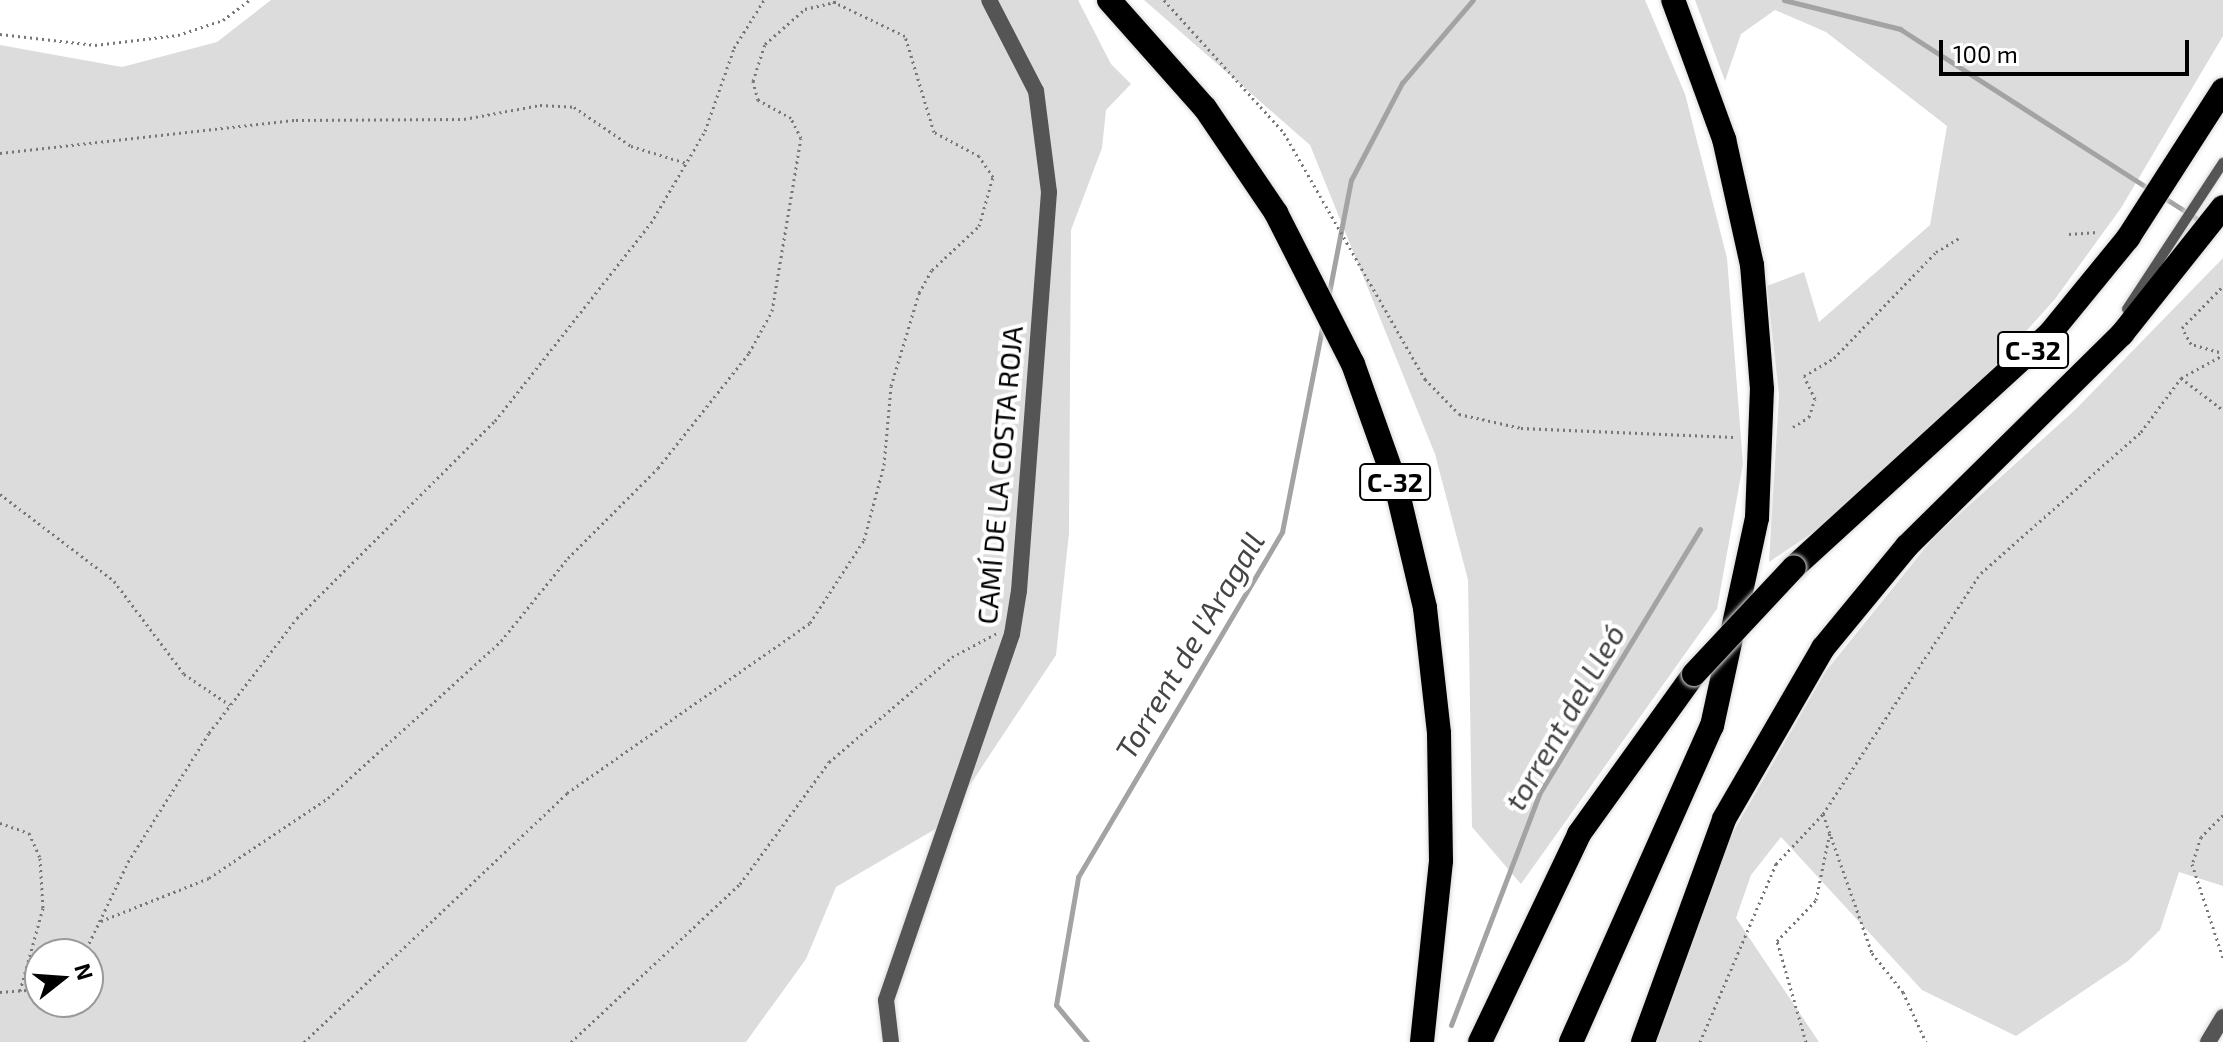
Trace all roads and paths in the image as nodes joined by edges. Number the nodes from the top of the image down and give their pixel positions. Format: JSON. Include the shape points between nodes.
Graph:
{"nodes":[{"id":1,"x":250,"y":0,"type":"edge"},
{"id":2,"x":764,"y":0,"type":"edge"},
{"id":3,"x":830,"y":0,"type":"edge"},
{"id":4,"x":989,"y":0,"type":"edge"},
{"id":5,"x":1109,"y":0,"type":"edge"},
{"id":6,"x":1164,"y":0,"type":"edge"},
{"id":7,"x":1673,"y":0,"type":"edge"},
{"id":8,"x":836,"y":2,"type":"junction"},
{"id":9,"x":0,"y":34,"type":"edge"},
{"id":10,"x":2223,"y":90,"type":"edge"},
{"id":11,"x":0,"y":153,"type":"edge"},
{"id":12,"x":686,"y":163,"type":"junction"},
{"id":13,"x":2223,"y":163,"type":"edge"},
{"id":14,"x":2223,"y":207,"type":"edge"},
{"id":15,"x":2098,"y":232,"type":"dead end"},
{"id":16,"x":2069,"y":234,"type":"dead end"},
{"id":17,"x":1961,"y":237,"type":"dead end"},
{"id":18,"x":2223,"y":286,"type":"edge"},
{"id":19,"x":2221,"y":354,"type":"edge"},
{"id":20,"x":2181,"y":378,"type":"junction"},
{"id":21,"x":2067,"y":390,"type":"junction"},
{"id":22,"x":2223,"y":410,"type":"edge"},
{"id":23,"x":1793,"y":427,"type":"dead end"},
{"id":24,"x":1734,"y":437,"type":"dead end"},
{"id":25,"x":0,"y":494,"type":"edge"},
{"id":26,"x":1012,"y":634,"type":"junction"},
{"id":27,"x":232,"y":706,"type":"junction"},
{"id":28,"x":1823,"y":814,"type":"junction"},
{"id":29,"x":2223,"y":815,"type":"edge"},
{"id":30,"x":0,"y":823,"type":"edge"},
{"id":31,"x":1830,"y":832,"type":"junction"},
{"id":32,"x":101,"y":921,"type":"junction"},
{"id":33,"x":92,"y":938,"type":"edge"},
{"id":34,"x":2223,"y":958,"type":"edge"},
{"id":35,"x":20,"y":991,"type":"junction"},
{"id":36,"x":24,"y":991,"type":"edge"},
{"id":37,"x":0,"y":992,"type":"edge"},
{"id":38,"x":2223,"y":1017,"type":"edge"},
{"id":39,"x":304,"y":1042,"type":"edge"},
{"id":40,"x":571,"y":1042,"type":"edge"},
{"id":41,"x":891,"y":1042,"type":"edge"},
{"id":42,"x":1422,"y":1042,"type":"edge"},
{"id":43,"x":1480,"y":1042,"type":"edge"},
{"id":44,"x":1571,"y":1042,"type":"edge"},
{"id":45,"x":1643,"y":1042,"type":"edge"},
{"id":46,"x":1700,"y":1042,"type":"edge"},
{"id":47,"x":1806,"y":1042,"type":"edge"},
{"id":48,"x":1926,"y":1042,"type":"edge"},
{"id":49,"x":2208,"y":1042,"type":"edge"}],
"edges":[{"from":1,"to":9,"type":"path","via":[[223,20],[178,35],[95,45]]},
{"from":2,"to":12,"type":"path","via":[[734,48]]},
{"from":3,"to":8,"type":"path"},
{"from":4,"to":26,"type":"street","name":"CAMÍ DE LA COSTA ROJA","via":[[1036,91],[1049,192]]},
{"from":5,"to":42,"type":"highway","number":"C-32","via":[[1205,108],[1276,213],[1353,364],[1396,485],[1425,608],[1439,733],[1441,861]]},
{"from":6,"to":24,"type":"path","via":[[1284,133],[1425,379],[1459,414],[1521,428]]},
{"from":7,"to":44,"type":"highway","via":[[1724,139],[1752,265],[1762,389],[1757,518],[1712,726]]},
{"from":8,"to":32,"type":"path","via":[[805,9],[765,44],[753,81],[758,100],[791,118],[801,138],[772,311],[749,353],[658,468],[568,558],[501,641],[328,798],[209,878]]},
{"from":8,"to":39,"type":"path","via":[[905,36],[934,132],[979,156],[993,177],[979,226],[932,270],[919,293],[891,386],[884,465],[864,540],[810,623],[567,793]]},
{"from":10,"to":43,"type":"highway","number":"C-32","bridge":true,"via":[[2151,206],[2051,332],[1794,567],[1694,674],[1579,834]]},
{"from":11,"to":12,"type":"path","via":[[296,120],[464,119],[540,105],[574,107],[631,146]]},
{"from":12,"to":27,"type":"path","via":[[651,223],[495,421],[326,584]]},
{"from":13,"to":21,"type":"lane","via":[[2161,263]]},
{"from":14,"to":21,"type":"highway","number":"C-32"},
{"from":15,"to":16,"type":"path"},
{"from":17,"to":23,"type":"path","via":[[1936,252],[1834,358],[1804,376],[1815,399],[1809,417]]},
{"from":18,"to":19,"type":"path","via":[[2182,328],[2191,344]]},
{"from":19,"to":20,"type":"path"},
{"from":20,"to":22,"type":"path"},
{"from":20,"to":28,"type":"path","via":[[2141,432],[1981,573]]},
{"from":21,"to":45,"type":"highway","number":"C-32","via":[[1907,546],[1790,697],[1724,819]]},
{"from":25,"to":27,"type":"path","via":[[114,581],[184,674]]},
{"from":26,"to":40,"type":"path","via":[[993,632],[952,657],[829,762],[740,884]]},
{"from":26,"to":41,"type":"street","name":"CAMÍ DE LA COSTA ROJA","via":[[886,1000]]},
{"from":27,"to":32,"type":"path","via":[[128,862]]},
{"from":28,"to":31,"type":"path"},
{"from":28,"to":46,"type":"path","via":[[1776,864]]},
{"from":29,"to":34,"type":"path","via":[[2201,837],[2192,864]]},
{"from":30,"to":35,"type":"path","via":[[29,833],[40,858],[43,908]]},
{"from":31,"to":47,"type":"path","via":[[1816,900],[1777,941]]},
{"from":31,"to":48,"type":"path","via":[[1872,953],[1903,992]]},
{"from":32,"to":33,"type":"path"},
{"from":35,"to":36,"type":"path"},
{"from":35,"to":37,"type":"path"},
{"from":38,"to":49,"type":"street"}]}
